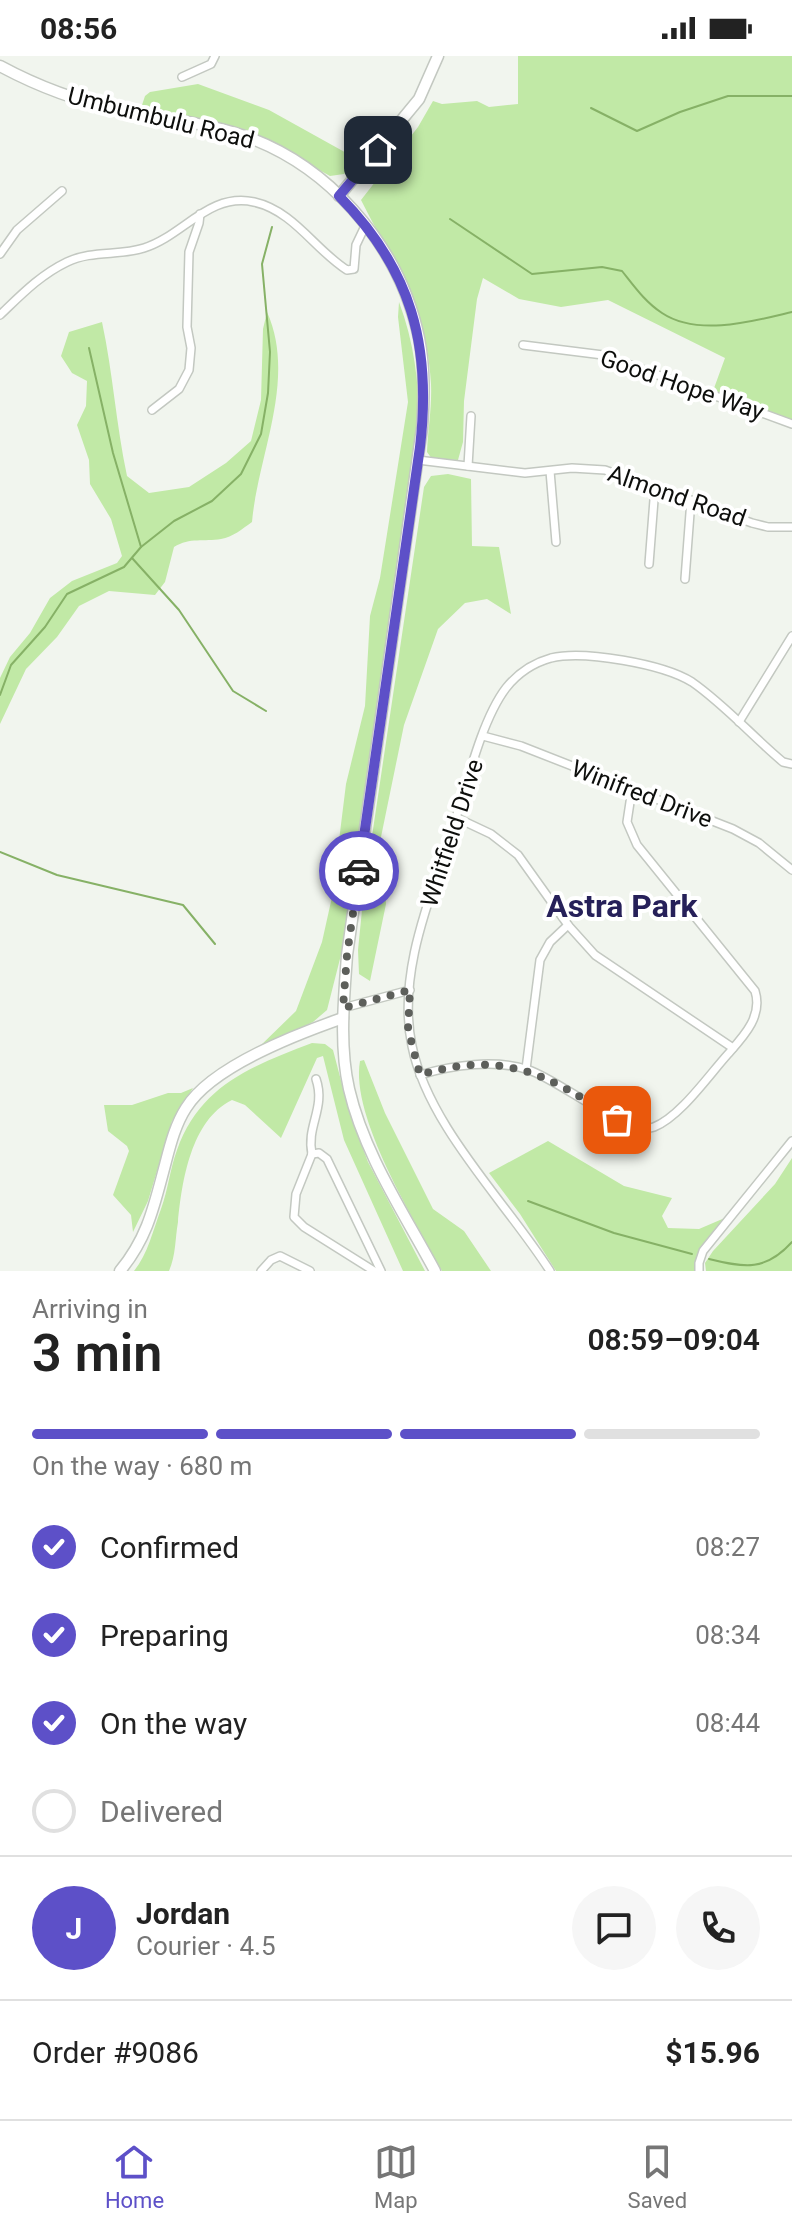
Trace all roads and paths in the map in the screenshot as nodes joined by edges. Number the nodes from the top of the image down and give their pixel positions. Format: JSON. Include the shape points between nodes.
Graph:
{"nodes":[{"id":1,"x":215,"y":56,"type":"edge"},
{"id":2,"x":438,"y":56,"type":"edge"},
{"id":3,"x":0,"y":66,"type":"edge"},
{"id":4,"x":182,"y":77,"type":"dead end"},
{"id":5,"x":62,"y":191,"type":"dead end"},
{"id":6,"x":339,"y":196,"type":"junction"},
{"id":7,"x":200,"y":214,"type":"junction"},
{"id":8,"x":366,"y":224,"type":"junction"},
{"id":9,"x":0,"y":254,"type":"edge"},
{"id":10,"x":0,"y":315,"type":"edge"},
{"id":11,"x":523,"y":345,"type":"dead end"},
{"id":12,"x":152,"y":410,"type":"dead end"},
{"id":13,"x":471,"y":416,"type":"dead end"},
{"id":14,"x":792,"y":424,"type":"edge"},
{"id":15,"x":418,"y":460,"type":"junction"},
{"id":16,"x":468,"y":466,"type":"junction"},
{"id":17,"x":550,"y":471,"type":"junction"},
{"id":18,"x":655,"y":487,"type":"junction"},
{"id":19,"x":691,"y":500,"type":"junction"},
{"id":20,"x":792,"y":527,"type":"edge"},
{"id":21,"x":556,"y":542,"type":"dead end"},
{"id":22,"x":649,"y":564,"type":"dead end"},
{"id":23,"x":685,"y":579,"type":"dead end"},
{"id":24,"x":792,"y":636,"type":"edge"},
{"id":25,"x":739,"y":722,"type":"junction"},
{"id":26,"x":483,"y":736,"type":"junction"},
{"id":27,"x":792,"y":764,"type":"edge"},
{"id":28,"x":632,"y":789,"type":"junction"},
{"id":29,"x":457,"y":818,"type":"junction"},
{"id":30,"x":792,"y":870,"type":"edge"},
{"id":31,"x":568,"y":925,"type":"junction"},
{"id":32,"x":410,"y":990,"type":"junction"},
{"id":33,"x":343,"y":1013,"type":"junction"},
{"id":34,"x":733,"y":1048,"type":"junction"},
{"id":35,"x":526,"y":1069,"type":"junction"},
{"id":36,"x":420,"y":1075,"type":"junction"},
{"id":37,"x":316,"y":1079,"type":"dead end"},
{"id":38,"x":792,"y":1141,"type":"edge"},
{"id":39,"x":312,"y":1154,"type":"junction"},
{"id":40,"x":120,"y":1271,"type":"edge"},
{"id":41,"x":261,"y":1271,"type":"edge"},
{"id":42,"x":310,"y":1271,"type":"edge"},
{"id":43,"x":374,"y":1271,"type":"edge"},
{"id":44,"x":381,"y":1271,"type":"edge"},
{"id":45,"x":435,"y":1271,"type":"edge"},
{"id":46,"x":550,"y":1271,"type":"edge"},
{"id":47,"x":699,"y":1271,"type":"edge"}],
"edges":[{"from":1,"to":4,"type":"street","via":[[211,64]]},
{"from":2,"to":6,"type":"main road","via":[[419,99]]},
{"from":3,"to":6,"type":"main road","name":"Umbumbulu Road","via":[[74,98],[256,140],[302,166]]},
{"from":5,"to":9,"type":"street","via":[[17,230]]},
{"from":6,"to":8,"type":"main road","name":"Umbumbulu Road"},
{"from":7,"to":8,"type":"street","via":[[232,201],[264,205],[350,270]]},
{"from":7,"to":10,"type":"street","via":[[143,248],[70,260],[33,283]]},
{"from":7,"to":12,"type":"street","via":[[189,252],[189,370],[179,389]]},
{"from":8,"to":15,"type":"main road","name":"Umbumbulu Road","via":[[405,292],[419,340],[424,381]]},
{"from":11,"to":14,"type":"street","name":"Good Hope Way","via":[[603,355]]},
{"from":13,"to":16,"type":"street"},
{"from":15,"to":16,"type":"street","name":"Almond Road"},
{"from":15,"to":33,"type":"main road","name":"Umbumbulu Road"},
{"from":16,"to":17,"type":"street","name":"Almond Road"},
{"from":17,"to":18,"type":"street","name":"Almond Road","via":[[605,470]]},
{"from":17,"to":21,"type":"street"},
{"from":18,"to":19,"type":"street","name":"Almond Road"},
{"from":18,"to":22,"type":"street"},
{"from":19,"to":20,"type":"street","name":"Almond Road","via":[[752,523]]},
{"from":19,"to":23,"type":"street"},
{"from":24,"to":25,"type":"street"},
{"from":25,"to":26,"type":"street","name":"Whitfield Drive","via":[[671,671],[571,656],[533,664],[517,676]]},
{"from":25,"to":27,"type":"street","name":"Whitfield Drive","via":[[783,762]]},
{"from":26,"to":28,"type":"street","name":"Winifred Drive"},
{"from":26,"to":29,"type":"street","name":"Whitfield Drive"},
{"from":28,"to":30,"type":"street","name":"Winifred Drive","via":[[733,829]]},
{"from":28,"to":34,"type":"street","via":[[627,822],[637,845],[755,991],[757,1012]]},
{"from":29,"to":31,"type":"street","via":[[518,855]]},
{"from":29,"to":32,"type":"street","name":"Whitfield Drive","via":[[424,919]]},
{"from":31,"to":34,"type":"street","via":[[604,962]]},
{"from":31,"to":35,"type":"street","via":[[540,960]]},
{"from":32,"to":33,"type":"street"},
{"from":32,"to":36,"type":"street","name":"Whitfield Drive","via":[[408,1029]]},
{"from":33,"to":40,"type":"main road","via":[[226,1070],[199,1090],[179,1121],[148,1228]]},
{"from":33,"to":45,"type":"main road","name":"Umbumbulu Road","via":[[348,1085],[359,1121]]},
{"from":34,"to":35,"type":"street","via":[[671,1117],[649,1129],[617,1120]]},
{"from":35,"to":36,"type":"street","via":[[489,1065]]},
{"from":36,"to":46,"type":"street","name":"Whitfield Drive","via":[[450,1131]]},
{"from":37,"to":39,"type":"street","via":[[321,1097],[310,1139]]},
{"from":38,"to":47,"type":"street","via":[[703,1251]]},
{"from":39,"to":43,"type":"street","via":[[296,1194],[294,1217]]},
{"from":39,"to":44,"type":"street","via":[[327,1159]]},
{"from":41,"to":42,"type":"street","via":[[280,1256]]}]}
